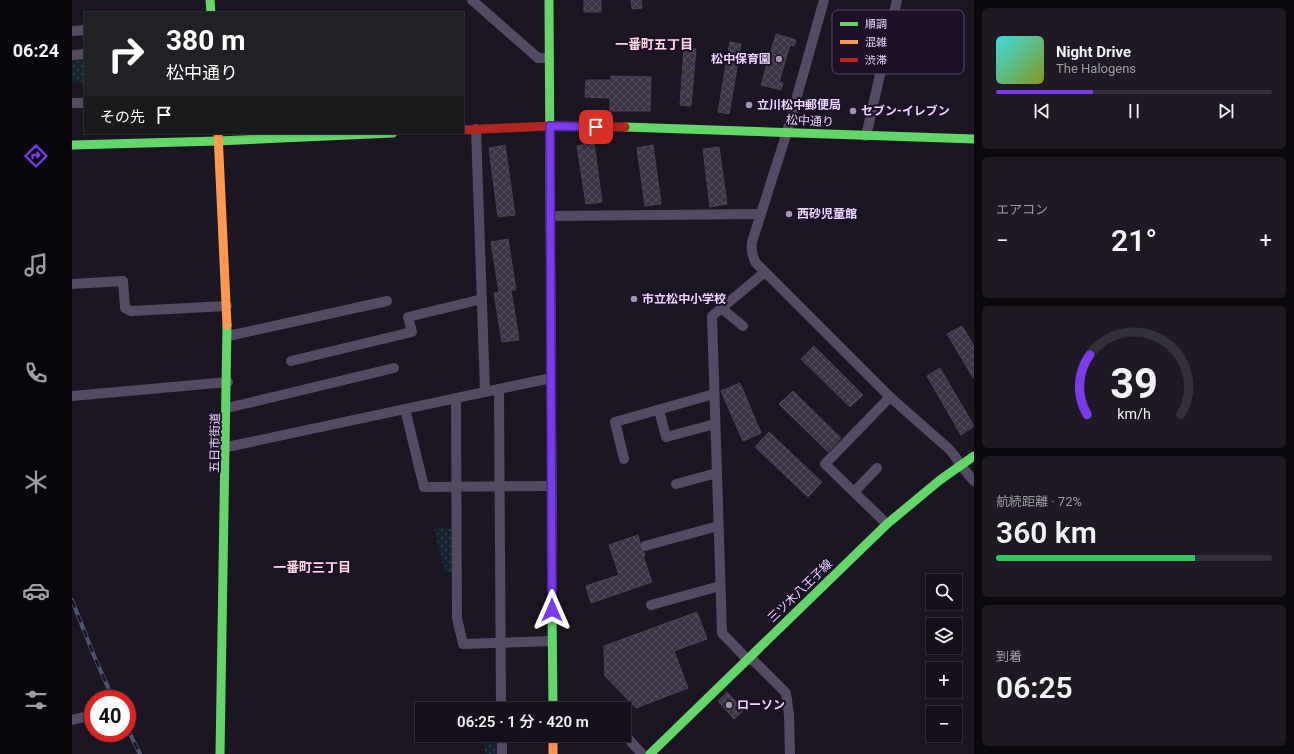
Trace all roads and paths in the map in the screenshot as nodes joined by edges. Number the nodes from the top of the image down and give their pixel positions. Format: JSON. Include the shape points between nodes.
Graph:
{"nodes":[{"id":1,"x":210,"y":0,"type":"edge"},
{"id":2,"x":472,"y":0,"type":"edge"},
{"id":3,"x":549,"y":0,"type":"edge"},
{"id":4,"x":824,"y":0,"type":"edge"},
{"id":5,"x":897,"y":0,"type":"edge"},
{"id":6,"x":895,"y":10,"type":"edge"},
{"id":7,"x":211,"y":12,"type":"edge"},
{"id":8,"x":84,"y":30,"type":"edge"},
{"id":9,"x":72,"y":31,"type":"edge"},
{"id":10,"x":84,"y":54,"type":"edge"},
{"id":11,"x":72,"y":55,"type":"edge"},
{"id":12,"x":549,"y":58,"type":"junction"},
{"id":13,"x":880,"y":74,"type":"edge"},
{"id":14,"x":72,"y":103,"type":"edge"},
{"id":15,"x":84,"y":103,"type":"edge"},
{"id":16,"x":550,"y":126,"type":"junction"},
{"id":17,"x":476,"y":129,"type":"junction"},
{"id":18,"x":464,"y":130,"type":"edge"},
{"id":19,"x":787,"y":132,"type":"junction"},
{"id":20,"x":349,"y":134,"type":"edge"},
{"id":21,"x":866,"y":136,"type":"junction"},
{"id":22,"x":218,"y":137,"type":"edge"},
{"id":23,"x":974,"y":139,"type":"edge"},
{"id":24,"x":72,"y":146,"type":"edge"},
{"id":25,"x":761,"y":214,"type":"junction"},
{"id":26,"x":550,"y":216,"type":"junction"},
{"id":27,"x":765,"y":272,"type":"junction"},
{"id":28,"x":72,"y":284,"type":"edge"},
{"id":29,"x":482,"y":299,"type":"junction"},
{"id":30,"x":387,"y":301,"type":"dead end"},
{"id":31,"x":227,"y":306,"type":"junction"},
{"id":32,"x":720,"y":308,"type":"junction"},
{"id":33,"x":743,"y":326,"type":"dead end"},
{"id":34,"x":228,"y":336,"type":"junction"},
{"id":35,"x":291,"y":361,"type":"dead end"},
{"id":36,"x":394,"y":368,"type":"dead end"},
{"id":37,"x":551,"y":378,"type":"junction"},
{"id":38,"x":228,"y":382,"type":"junction"},
{"id":39,"x":499,"y":389,"type":"junction"},
{"id":40,"x":485,"y":392,"type":"junction"},
{"id":41,"x":714,"y":394,"type":"junction"},
{"id":42,"x":72,"y":396,"type":"edge"},
{"id":43,"x":890,"y":397,"type":"junction"},
{"id":44,"x":456,"y":398,"type":"junction"},
{"id":45,"x":227,"y":408,"type":"junction"},
{"id":46,"x":405,"y":409,"type":"junction"},
{"id":47,"x":659,"y":410,"type":"junction"},
{"id":48,"x":715,"y":424,"type":"junction"},
{"id":49,"x":227,"y":447,"type":"junction"},
{"id":50,"x":974,"y":456,"type":"edge"},
{"id":51,"x":624,"y":459,"type":"dead end"},
{"id":52,"x":960,"y":464,"type":"junction"},
{"id":53,"x":878,"y":468,"type":"dead end"},
{"id":54,"x":717,"y":473,"type":"junction"},
{"id":55,"x":974,"y":481,"type":"edge"},
{"id":56,"x":676,"y":484,"type":"dead end"},
{"id":57,"x":499,"y":486,"type":"junction"},
{"id":58,"x":551,"y":486,"type":"junction"},
{"id":59,"x":457,"y":487,"type":"junction"},
{"id":60,"x":854,"y":491,"type":"junction"},
{"id":61,"x":887,"y":524,"type":"junction"},
{"id":62,"x":718,"y":526,"type":"junction"},
{"id":63,"x":645,"y":546,"type":"dead end"},
{"id":64,"x":720,"y":586,"type":"junction"},
{"id":65,"x":651,"y":605,"type":"dead end"},
{"id":66,"x":552,"y":641,"type":"junction"},
{"id":67,"x":500,"y":642,"type":"junction"},
{"id":68,"x":747,"y":659,"type":"junction"},
{"id":69,"x":501,"y":702,"type":"edge"},
{"id":70,"x":553,"y":702,"type":"edge"},
{"id":71,"x":84,"y":717,"type":"edge"},
{"id":72,"x":72,"y":720,"type":"edge"},
{"id":73,"x":502,"y":742,"type":"edge"},
{"id":74,"x":553,"y":742,"type":"edge"},
{"id":75,"x":631,"y":742,"type":"edge"},
{"id":76,"x":220,"y":754,"type":"edge"},
{"id":77,"x":502,"y":754,"type":"edge"},
{"id":78,"x":553,"y":754,"type":"edge"},
{"id":79,"x":642,"y":754,"type":"edge"},
{"id":80,"x":650,"y":754,"type":"edge"},
{"id":81,"x":790,"y":754,"type":"edge"}],
"edges":[{"from":1,"to":7,"type":"street"},
{"from":2,"to":12,"type":"street","via":[[538,58]]},
{"from":3,"to":12,"type":"street"},
{"from":4,"to":19,"type":"street"},
{"from":5,"to":6,"type":"street"},
{"from":8,"to":9,"type":"street"},
{"from":10,"to":11,"type":"street"},
{"from":12,"to":16,"type":"street"},
{"from":13,"to":21,"type":"street"},
{"from":14,"to":15,"type":"street"},
{"from":16,"to":17,"type":"street","name":"松中通り"},
{"from":16,"to":19,"type":"street","name":"松中通り"},
{"from":16,"to":26,"type":"street"},
{"from":17,"to":18,"type":"street","name":"松中通り"},
{"from":17,"to":29,"type":"street"},
{"from":19,"to":21,"type":"street","name":"松中通り"},
{"from":19,"to":25,"type":"street"},
{"from":20,"to":22,"type":"street"},
{"from":21,"to":23,"type":"street","name":"松中通り"},
{"from":22,"to":24,"type":"street"},
{"from":22,"to":31,"type":"street","name":"五日市街道"},
{"from":25,"to":26,"type":"street"},
{"from":25,"to":27,"type":"street","via":[[751,252],[756,263]]},
{"from":26,"to":37,"type":"street"},
{"from":27,"to":32,"type":"street"},
{"from":27,"to":43,"type":"street"},
{"from":28,"to":31,"type":"street","via":[[123,281],[125,308],[131,311]]},
{"from":29,"to":35,"type":"street","via":[[408,317],[412,332]]},
{"from":29,"to":40,"type":"street"},
{"from":30,"to":34,"type":"street"},
{"from":31,"to":34,"type":"street","name":"五日市街道"},
{"from":32,"to":33,"type":"street"},
{"from":32,"to":41,"type":"street","via":[[712,316]]},
{"from":34,"to":38,"type":"street","name":"五日市街道"},
{"from":36,"to":45,"type":"street"},
{"from":37,"to":39,"type":"street"},
{"from":37,"to":58,"type":"street"},
{"from":38,"to":42,"type":"street"},
{"from":38,"to":45,"type":"street","name":"五日市街道"},
{"from":39,"to":40,"type":"street"},
{"from":39,"to":57,"type":"street"},
{"from":40,"to":44,"type":"street"},
{"from":41,"to":47,"type":"street"},
{"from":41,"to":48,"type":"street"},
{"from":43,"to":52,"type":"street","via":[[949,449]]},
{"from":43,"to":60,"type":"street","via":[[825,464]]},
{"from":44,"to":46,"type":"street"},
{"from":44,"to":59,"type":"street"},
{"from":45,"to":49,"type":"street","name":"五日市街道"},
{"from":46,"to":49,"type":"street"},
{"from":46,"to":59,"type":"street","via":[[424,487]]},
{"from":47,"to":48,"type":"street","via":[[666,437]]},
{"from":47,"to":51,"type":"street","via":[[615,422]]},
{"from":48,"to":54,"type":"street"},
{"from":49,"to":76,"type":"street","name":"五日市街道"},
{"from":50,"to":52,"type":"street","name":"三ツ木八王子線"},
{"from":52,"to":55,"type":"street"},
{"from":52,"to":61,"type":"street","name":"三ツ木八王子線"},
{"from":53,"to":60,"type":"street"},
{"from":54,"to":56,"type":"street"},
{"from":54,"to":62,"type":"street"},
{"from":57,"to":58,"type":"street"},
{"from":57,"to":59,"type":"street"},
{"from":57,"to":67,"type":"street"},
{"from":58,"to":66,"type":"street"},
{"from":59,"to":67,"type":"street","via":[[457,618],[463,644]]},
{"from":60,"to":61,"type":"street"},
{"from":61,"to":68,"type":"street","name":"三ツ木八王子線"},
{"from":62,"to":63,"type":"street"},
{"from":62,"to":64,"type":"street"},
{"from":64,"to":65,"type":"street"},
{"from":64,"to":68,"type":"street","via":[[722,633]]},
{"from":66,"to":67,"type":"street"},
{"from":66,"to":70,"type":"street"},
{"from":67,"to":69,"type":"street"},
{"from":68,"to":80,"type":"street","name":"三ツ木八王子線"},
{"from":68,"to":81,"type":"street","via":[[754,661],[786,693]]},
{"from":71,"to":72,"type":"street"},
{"from":73,"to":77,"type":"street"},
{"from":74,"to":78,"type":"street"},
{"from":75,"to":79,"type":"street"}]}
